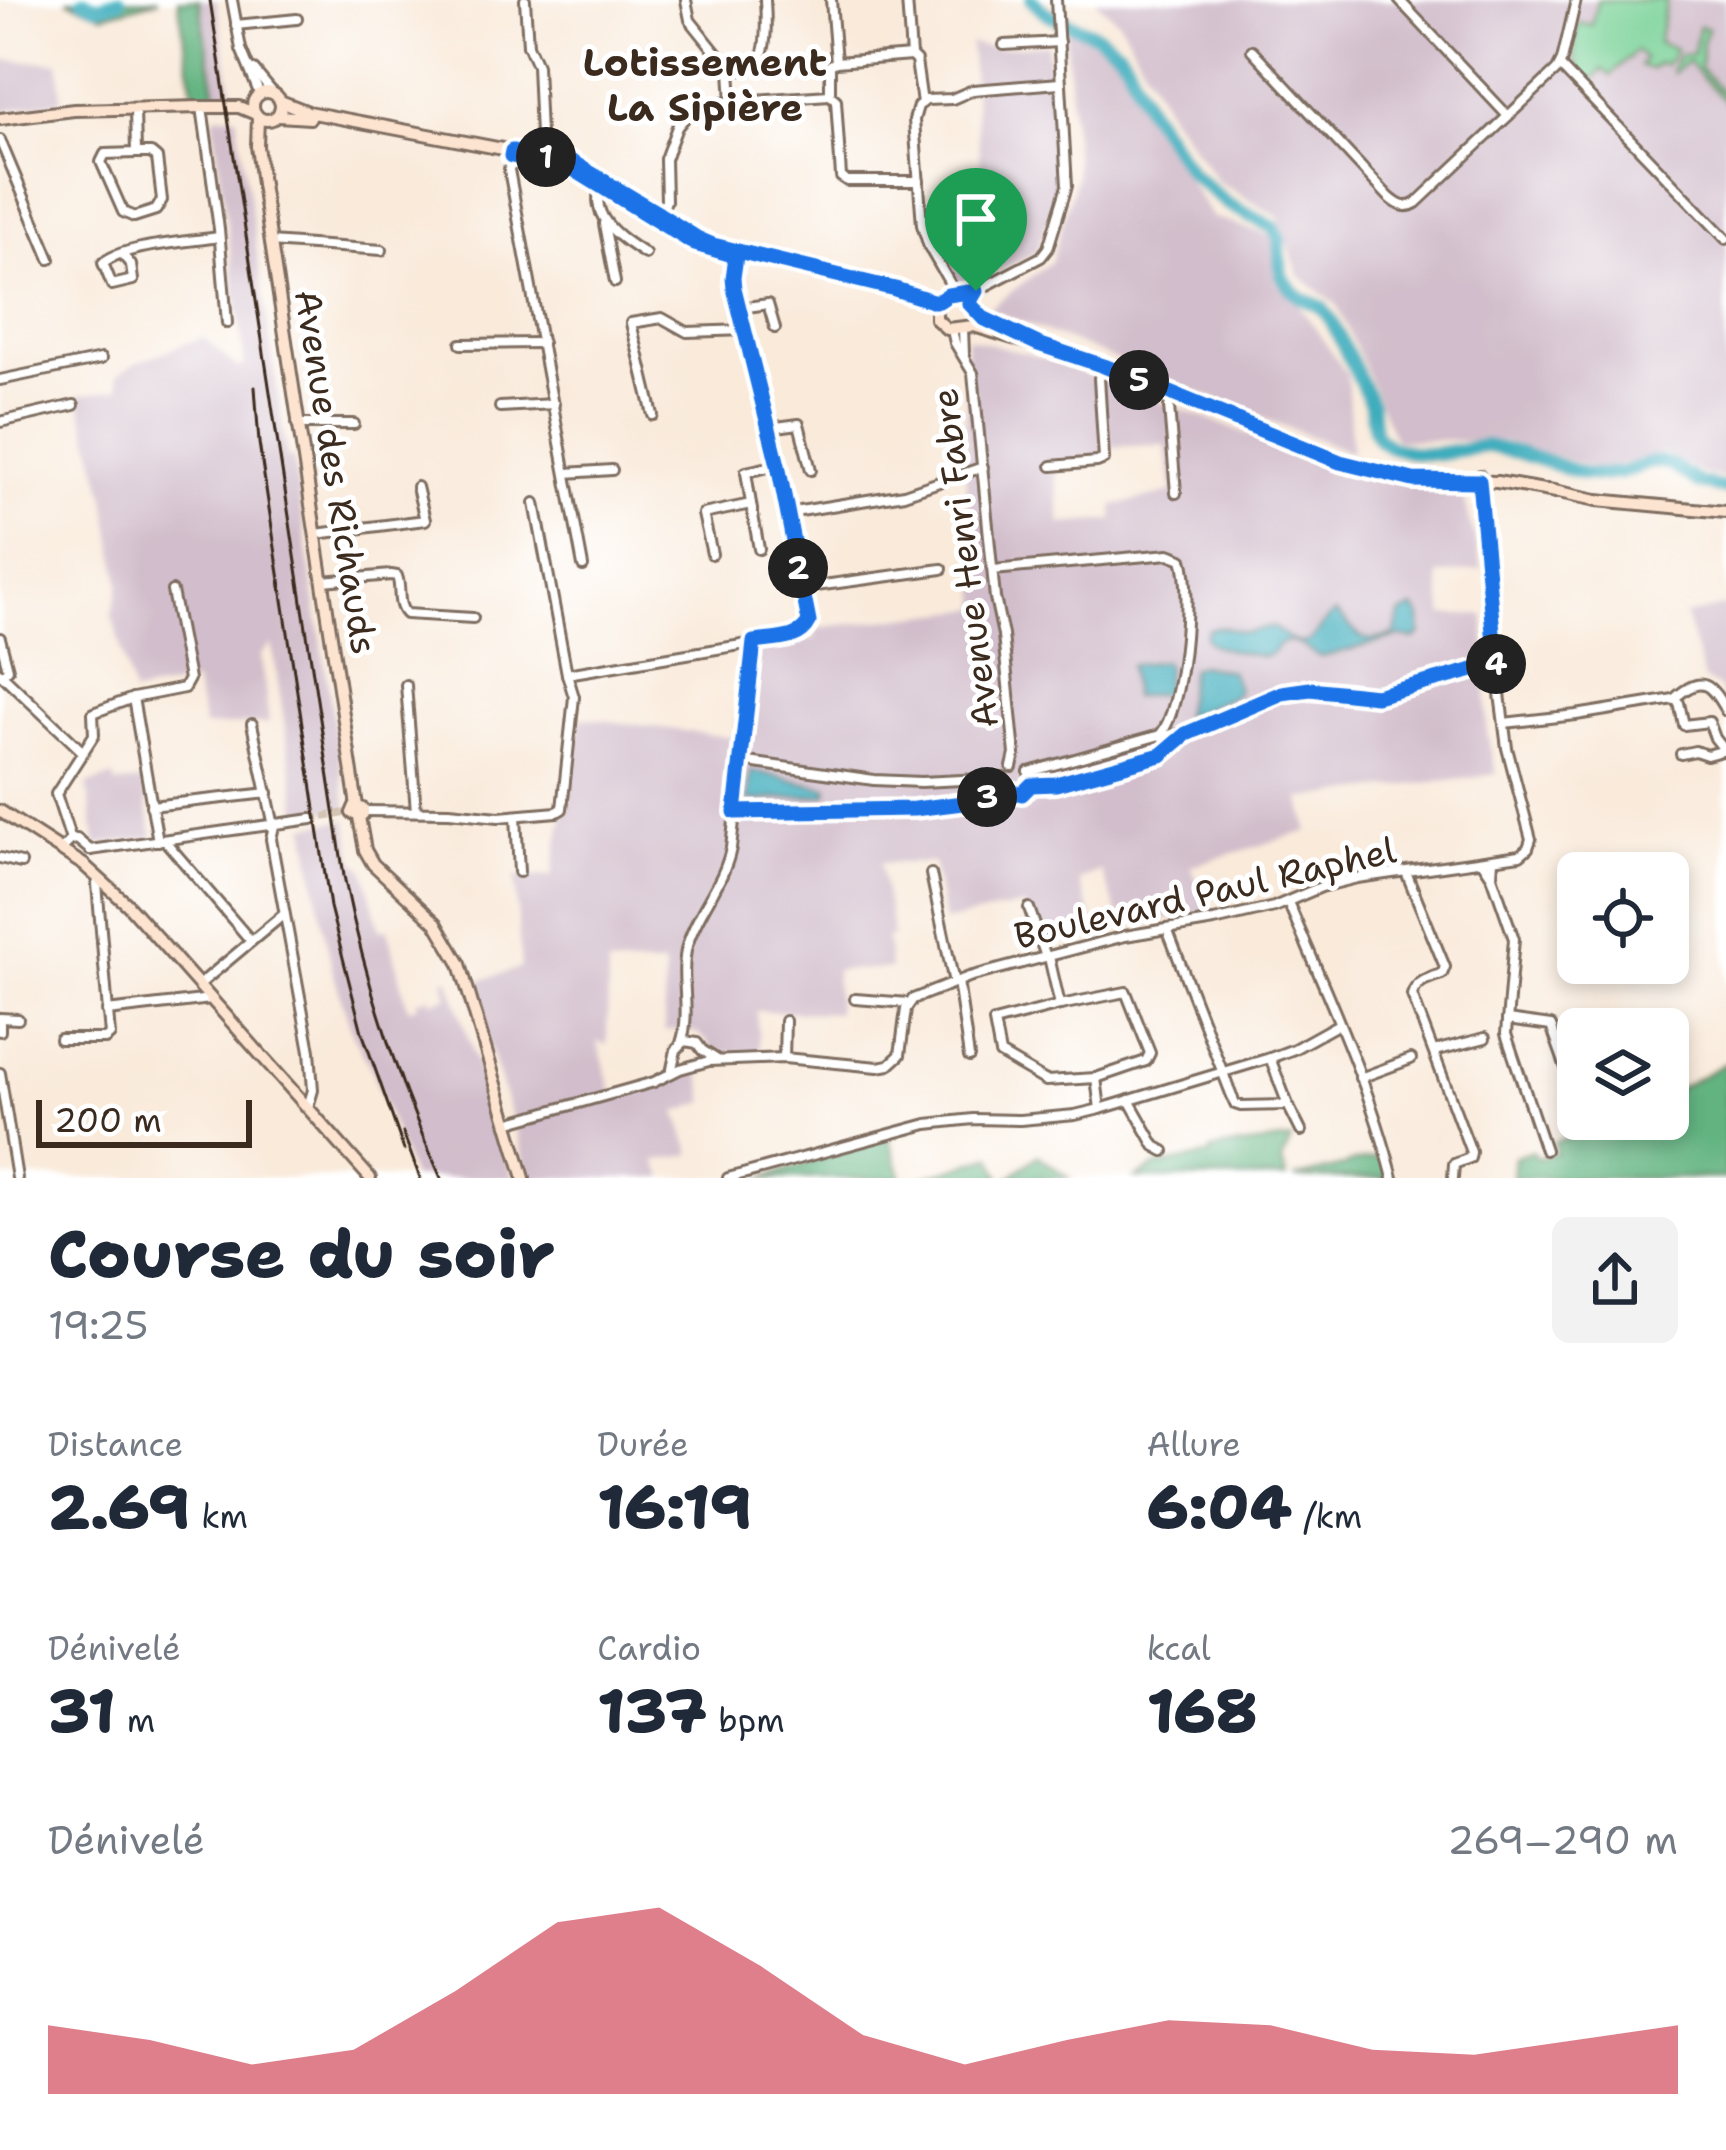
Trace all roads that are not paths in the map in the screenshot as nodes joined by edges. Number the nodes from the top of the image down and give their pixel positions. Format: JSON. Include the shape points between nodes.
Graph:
{"nodes":[{"id":1,"x":232,"y":0,"type":"edge"},
{"id":2,"x":525,"y":0,"type":"edge"},
{"id":3,"x":686,"y":0,"type":"edge"},
{"id":4,"x":765,"y":0,"type":"edge"},
{"id":5,"x":831,"y":0,"type":"edge"},
{"id":6,"x":907,"y":0,"type":"edge"},
{"id":7,"x":1055,"y":0,"type":"edge"},
{"id":8,"x":1399,"y":0,"type":"edge"},
{"id":9,"x":1576,"y":0,"type":"edge"},
{"id":10,"x":297,"y":19,"type":"dead end"},
{"id":11,"x":236,"y":25,"type":"junction"},
{"id":12,"x":1059,"y":42,"type":"junction"},
{"id":13,"x":1004,"y":45,"type":"dead end"},
{"id":14,"x":1252,"y":50,"type":"dead end"},
{"id":15,"x":911,"y":56,"type":"junction"},
{"id":16,"x":836,"y":62,"type":"junction"},
{"id":17,"x":1560,"y":66,"type":"junction"},
{"id":18,"x":730,"y":70,"type":"junction"},
{"id":19,"x":1060,"y":83,"type":"junction"},
{"id":20,"x":830,"y":94,"type":"junction"},
{"id":21,"x":732,"y":102,"type":"junction"},
{"id":22,"x":922,"y":103,"type":"junction"},
{"id":23,"x":202,"y":107,"type":"junction"},
{"id":24,"x":266,"y":107,"type":"junction"},
{"id":25,"x":135,"y":110,"type":"junction"},
{"id":26,"x":1508,"y":116,"type":"junction"},
{"id":27,"x":0,"y":119,"type":"edge"},
{"id":28,"x":0,"y":140,"type":"edge"},
{"id":29,"x":136,"y":153,"type":"junction"},
{"id":30,"x":511,"y":153,"type":"junction"},
{"id":31,"x":541,"y":158,"type":"junction"},
{"id":32,"x":919,"y":181,"type":"junction"},
{"id":33,"x":602,"y":182,"type":"junction"},
{"id":34,"x":658,"y":217,"type":"junction"},
{"id":35,"x":604,"y":222,"type":"junction"},
{"id":36,"x":218,"y":237,"type":"junction"},
{"id":37,"x":1726,"y":239,"type":"edge"},
{"id":38,"x":270,"y":242,"type":"junction"},
{"id":39,"x":382,"y":250,"type":"dead end"},
{"id":40,"x":737,"y":253,"type":"junction"},
{"id":41,"x":122,"y":254,"type":"junction"},
{"id":42,"x":645,"y":254,"type":"dead end"},
{"id":43,"x":50,"y":259,"type":"dead end"},
{"id":44,"x":615,"y":282,"type":"dead end"},
{"id":45,"x":959,"y":296,"type":"junction"},
{"id":46,"x":740,"y":308,"type":"junction"},
{"id":47,"x":935,"y":314,"type":"junction"},
{"id":48,"x":227,"y":323,"type":"dead end"},
{"id":49,"x":775,"y":328,"type":"dead end"},
{"id":50,"x":960,"y":328,"type":"junction"},
{"id":51,"x":746,"y":330,"type":"junction"},
{"id":52,"x":542,"y":343,"type":"junction"},
{"id":53,"x":461,"y":344,"type":"dead end"},
{"id":54,"x":1038,"y":344,"type":"junction"},
{"id":55,"x":101,"y":359,"type":"dead end"},
{"id":56,"x":1104,"y":366,"type":"junction"},
{"id":57,"x":0,"y":380,"type":"edge"},
{"id":58,"x":1173,"y":394,"type":"junction"},
{"id":59,"x":554,"y":404,"type":"junction"},
{"id":60,"x":74,"y":405,"type":"dead end"},
{"id":61,"x":500,"y":407,"type":"dead end"},
{"id":62,"x":652,"y":415,"type":"dead end"},
{"id":63,"x":0,"y":422,"type":"edge"},
{"id":64,"x":298,"y":424,"type":"junction"},
{"id":65,"x":354,"y":424,"type":"dead end"},
{"id":66,"x":769,"y":428,"type":"junction"},
{"id":67,"x":778,"y":465,"type":"junction"},
{"id":68,"x":1052,"y":466,"type":"dead end"},
{"id":69,"x":983,"y":467,"type":"junction"},
{"id":70,"x":612,"y":470,"type":"dead end"},
{"id":71,"x":812,"y":470,"type":"dead end"},
{"id":72,"x":566,"y":473,"type":"junction"},
{"id":73,"x":1479,"y":478,"type":"junction"},
{"id":74,"x":417,"y":488,"type":"dead end"},
{"id":75,"x":1176,"y":493,"type":"dead end"},
{"id":76,"x":535,"y":503,"type":"dead end"},
{"id":77,"x":751,"y":504,"type":"junction"},
{"id":78,"x":1726,"y":512,"type":"edge"},
{"id":79,"x":788,"y":513,"type":"junction"},
{"id":80,"x":315,"y":535,"type":"junction"},
{"id":81,"x":759,"y":549,"type":"dead end"},
{"id":82,"x":712,"y":554,"type":"dead end"},
{"id":83,"x":583,"y":566,"type":"dead end"},
{"id":84,"x":942,"y":569,"type":"dead end"},
{"id":85,"x":993,"y":570,"type":"junction"},
{"id":86,"x":322,"y":581,"type":"junction"},
{"id":87,"x":801,"y":588,"type":"junction"},
{"id":88,"x":172,"y":591,"type":"dead end"},
{"id":89,"x":472,"y":618,"type":"dead end"},
{"id":90,"x":0,"y":638,"type":"edge"},
{"id":91,"x":754,"y":642,"type":"junction"},
{"id":92,"x":1496,"y":664,"type":"junction"},
{"id":93,"x":1,"y":674,"type":"edge"},
{"id":94,"x":567,"y":674,"type":"junction"},
{"id":95,"x":406,"y":685,"type":"dead end"},
{"id":96,"x":133,"y":698,"type":"junction"},
{"id":97,"x":1674,"y":699,"type":"junction"},
{"id":98,"x":1726,"y":711,"type":"edge"},
{"id":99,"x":1504,"y":723,"type":"junction"},
{"id":100,"x":252,"y":724,"type":"dead end"},
{"id":101,"x":1186,"y":734,"type":"junction"},
{"id":102,"x":1160,"y":735,"type":"junction"},
{"id":103,"x":1725,"y":751,"type":"edge"},
{"id":104,"x":83,"y":752,"type":"junction"},
{"id":105,"x":1166,"y":753,"type":"junction"},
{"id":106,"x":1681,"y":754,"type":"dead end"},
{"id":107,"x":741,"y":761,"type":"junction"},
{"id":108,"x":1021,"y":768,"type":"junction"},
{"id":109,"x":1003,"y":778,"type":"junction"},
{"id":110,"x":1031,"y":785,"type":"junction"},
{"id":111,"x":1006,"y":789,"type":"junction"},
{"id":112,"x":268,"y":793,"type":"junction"},
{"id":113,"x":152,"y":806,"type":"junction"},
{"id":114,"x":0,"y":811,"type":"edge"},
{"id":115,"x":416,"y":811,"type":"junction"},
{"id":116,"x":355,"y":812,"type":"junction"},
{"id":117,"x":735,"y":812,"type":"junction"},
{"id":118,"x":516,"y":816,"type":"junction"},
{"id":119,"x":312,"y":819,"type":"tunnel mouth"},
{"id":120,"x":274,"y":826,"type":"junction"},
{"id":121,"x":161,"y":841,"type":"junction"},
{"id":122,"x":66,"y":845,"type":"junction"},
{"id":123,"x":90,"y":850,"type":"junction"},
{"id":124,"x":0,"y":858,"type":"edge"},
{"id":125,"x":1487,"y":860,"type":"junction"},
{"id":126,"x":21,"y":863,"type":"dead end"},
{"id":127,"x":84,"y":865,"type":"junction"},
{"id":128,"x":519,"y":872,"type":"dead end"},
{"id":129,"x":1406,"y":872,"type":"junction"},
{"id":130,"x":932,"y":874,"type":"dead end"},
{"id":131,"x":101,"y":879,"type":"junction"},
{"id":132,"x":1288,"y":902,"type":"junction"},
{"id":133,"x":1029,"y":908,"type":"dead end"},
{"id":134,"x":283,"y":915,"type":"junction"},
{"id":135,"x":1167,"y":929,"type":"junction"},
{"id":136,"x":250,"y":941,"type":"junction"},
{"id":137,"x":1047,"y":957,"type":"junction"},
{"id":138,"x":956,"y":982,"type":"junction"},
{"id":139,"x":200,"y":984,"type":"junction"},
{"id":140,"x":213,"y":999,"type":"junction"},
{"id":141,"x":855,"y":999,"type":"dead end"},
{"id":142,"x":909,"y":1004,"type":"junction"},
{"id":143,"x":1060,"y":1005,"type":"junction"},
{"id":144,"x":107,"y":1011,"type":"junction"},
{"id":145,"x":18,"y":1019,"type":"dead end"},
{"id":146,"x":1507,"y":1020,"type":"junction"},
{"id":147,"x":785,"y":1022,"type":"dead end"},
{"id":148,"x":0,"y":1024,"type":"edge"},
{"id":149,"x":686,"y":1024,"type":"junction"},
{"id":150,"x":1339,"y":1024,"type":"junction"},
{"id":151,"x":1485,"y":1038,"type":"dead end"},
{"id":152,"x":60,"y":1039,"type":"dead end"},
{"id":153,"x":693,"y":1041,"type":"junction"},
{"id":154,"x":681,"y":1043,"type":"junction"},
{"id":155,"x":1557,"y":1043,"type":"edge"},
{"id":156,"x":702,"y":1050,"type":"junction"},
{"id":157,"x":1433,"y":1051,"type":"junction"},
{"id":158,"x":676,"y":1058,"type":"junction"},
{"id":159,"x":784,"y":1058,"type":"junction"},
{"id":160,"x":969,"y":1058,"type":"dead end"},
{"id":161,"x":1270,"y":1058,"type":"junction"},
{"id":162,"x":1411,"y":1059,"type":"dead end"},
{"id":163,"x":718,"y":1060,"type":"junction"},
{"id":164,"x":692,"y":1066,"type":"junction"},
{"id":165,"x":1222,"y":1072,"type":"junction"},
{"id":166,"x":0,"y":1073,"type":"edge"},
{"id":167,"x":670,"y":1075,"type":"junction"},
{"id":168,"x":1096,"y":1078,"type":"junction"},
{"id":169,"x":1360,"y":1078,"type":"junction"},
{"id":170,"x":1130,"y":1100,"type":"junction"},
{"id":171,"x":1288,"y":1105,"type":"junction"},
{"id":172,"x":308,"y":1108,"type":"junction"},
{"id":173,"x":1100,"y":1109,"type":"junction"},
{"id":174,"x":508,"y":1123,"type":"junction"},
{"id":175,"x":1300,"y":1131,"type":"dead end"},
{"id":176,"x":1545,"y":1150,"type":"dead end"},
{"id":177,"x":1165,"y":1151,"type":"dead end"},
{"id":178,"x":17,"y":1178,"type":"edge"},
{"id":179,"x":370,"y":1178,"type":"edge"},
{"id":180,"x":524,"y":1178,"type":"edge"},
{"id":181,"x":728,"y":1178,"type":"edge"},
{"id":182,"x":1394,"y":1178,"type":"edge"},
{"id":183,"x":1453,"y":1178,"type":"edge"}],
"edges":[{"from":1,"to":11,"type":"street"},
{"from":2,"to":31,"type":"street"},
{"from":3,"to":18,"type":"street","via":[[690,20]]},
{"from":4,"to":18,"type":"street","via":[[759,64]]},
{"from":5,"to":16,"type":"street"},
{"from":6,"to":15,"type":"street"},
{"from":7,"to":12,"type":"street"},
{"from":8,"to":26,"type":"street"},
{"from":9,"to":17,"type":"street"},
{"from":10,"to":11,"type":"street"},
{"from":11,"to":24,"type":"street"},
{"from":12,"to":13,"type":"street"},
{"from":12,"to":19,"type":"street"},
{"from":14,"to":26,"type":"street","via":[[1402,206],[1416,203]]},
{"from":15,"to":16,"type":"street"},
{"from":15,"to":22,"type":"street"},
{"from":16,"to":20,"type":"street"},
{"from":17,"to":26,"type":"street"},
{"from":17,"to":37,"type":"street"},
{"from":18,"to":21,"type":"street"},
{"from":19,"to":22,"type":"street"},
{"from":19,"to":45,"type":"street","via":[[1067,186],[1047,251]]},
{"from":20,"to":21,"type":"street"},
{"from":20,"to":32,"type":"street","via":[[841,178]]},
{"from":21,"to":34,"type":"street","via":[[699,106],[677,128]]},
{"from":22,"to":32,"type":"street","via":[[914,120]]},
{"from":23,"to":24,"type":"street"},
{"from":23,"to":25,"type":"street"},
{"from":23,"to":36,"type":"street"},
{"from":24,"to":30,"type":"street"},
{"from":24,"to":38,"type":"street","name":"Avenue des Richauds","via":[[256,146]]},
{"from":25,"to":27,"type":"street"},
{"from":25,"to":29,"type":"street"},
{"from":28,"to":43,"type":"street"},
{"from":29,"to":29,"type":"street","via":[[105,154],[101,162],[123,212],[134,217],[162,200],[158,158]]},
{"from":30,"to":31,"type":"street"},
{"from":30,"to":52,"type":"street"},
{"from":31,"to":33,"type":"street"},
{"from":32,"to":45,"type":"street","via":[[929,247]]},
{"from":33,"to":34,"type":"street"},
{"from":33,"to":35,"type":"street"},
{"from":34,"to":40,"type":"street","via":[[695,244]]},
{"from":35,"to":42,"type":"street"},
{"from":35,"to":44,"type":"street"},
{"from":36,"to":41,"type":"street"},
{"from":36,"to":48,"type":"street"},
{"from":38,"to":39,"type":"street"},
{"from":38,"to":64,"type":"street","name":"Avenue des Richauds"},
{"from":40,"to":45,"type":"street","via":[[910,294]]},
{"from":40,"to":46,"type":"street"},
{"from":40,"to":47,"type":"street"},
{"from":41,"to":41,"type":"street","via":[[103,263],[112,285],[133,280]]},
{"from":45,"to":47,"type":"street"},
{"from":45,"to":50,"type":"street","via":[[971,318]]},
{"from":45,"to":54,"type":"street","via":[[983,318]]},
{"from":46,"to":49,"type":"street","via":[[768,304]]},
{"from":46,"to":51,"type":"street"},
{"from":47,"to":50,"type":"street","via":[[943,327]]},
{"from":50,"to":54,"type":"street"},
{"from":50,"to":69,"type":"street","name":"Avenue Henri Fabre","via":[[955,343],[973,373]]},
{"from":51,"to":62,"type":"street","via":[[687,332],[662,318],[631,323]]},
{"from":51,"to":66,"type":"street"},
{"from":52,"to":53,"type":"street"},
{"from":52,"to":59,"type":"street"},
{"from":54,"to":56,"type":"street"},
{"from":55,"to":57,"type":"street"},
{"from":56,"to":58,"type":"street"},
{"from":56,"to":68,"type":"street","via":[[1104,459]]},
{"from":58,"to":73,"type":"street","via":[[1340,462],[1413,480]]},
{"from":58,"to":75,"type":"street"},
{"from":59,"to":61,"type":"street"},
{"from":59,"to":72,"type":"street"},
{"from":60,"to":63,"type":"street"},
{"from":64,"to":65,"type":"street"},
{"from":64,"to":80,"type":"street","name":"Avenue des Richauds"},
{"from":66,"to":67,"type":"street"},
{"from":66,"to":71,"type":"street","via":[[799,424]]},
{"from":67,"to":77,"type":"street","via":[[746,472]]},
{"from":67,"to":79,"type":"street"},
{"from":69,"to":79,"type":"street","via":[[904,494]]},
{"from":69,"to":85,"type":"street","name":"Avenue Henri Fabre"},
{"from":70,"to":72,"type":"street"},
{"from":72,"to":83,"type":"street"},
{"from":73,"to":78,"type":"street"},
{"from":73,"to":92,"type":"street"},
{"from":74,"to":80,"type":"street","via":[[425,520]]},
{"from":76,"to":94,"type":"street"},
{"from":77,"to":81,"type":"street"},
{"from":77,"to":82,"type":"street","via":[[703,514]]},
{"from":79,"to":87,"type":"street"},
{"from":80,"to":86,"type":"street","name":"Avenue des Richauds"},
{"from":84,"to":87,"type":"street"},
{"from":85,"to":102,"type":"street","via":[[1182,559],[1188,622]]},
{"from":85,"to":108,"type":"street","name":"Avenue Henri Fabre"},
{"from":86,"to":89,"type":"street","via":[[397,576],[406,614]]},
{"from":86,"to":116,"type":"street","name":"Avenue des Richauds"},
{"from":87,"to":91,"type":"street","via":[[807,628]]},
{"from":88,"to":96,"type":"street","via":[[189,679],[184,688]]},
{"from":90,"to":93,"type":"street","via":[[8,669]]},
{"from":91,"to":94,"type":"street"},
{"from":91,"to":107,"type":"street"},
{"from":92,"to":99,"type":"street"},
{"from":92,"to":101,"type":"street","via":[[1376,696],[1282,693]]},
{"from":93,"to":104,"type":"street"},
{"from":94,"to":118,"type":"street","via":[[574,697],[562,807]]},
{"from":95,"to":115,"type":"street"},
{"from":96,"to":104,"type":"street","via":[[93,713],[94,735]]},
{"from":96,"to":113,"type":"street"},
{"from":97,"to":98,"type":"street","via":[[1711,687]]},
{"from":97,"to":99,"type":"street"},
{"from":97,"to":103,"type":"street","via":[[1683,724],[1709,722]]},
{"from":99,"to":125,"type":"street","via":[[1531,838],[1520,855]]},
{"from":100,"to":112,"type":"street"},
{"from":101,"to":102,"type":"street"},
{"from":101,"to":105,"type":"street"},
{"from":102,"to":105,"type":"street"},
{"from":102,"to":108,"type":"street"},
{"from":103,"to":106,"type":"street"},
{"from":104,"to":122,"type":"street","via":[[56,794]]},
{"from":105,"to":110,"type":"street"},
{"from":107,"to":109,"type":"street","via":[[874,780]]},
{"from":107,"to":117,"type":"street"},
{"from":108,"to":109,"type":"street"},
{"from":108,"to":110,"type":"street"},
{"from":109,"to":111,"type":"street"},
{"from":110,"to":111,"type":"street","via":[[1022,794]]},
{"from":111,"to":117,"type":"street","via":[[914,809]]},
{"from":112,"to":113,"type":"street"},
{"from":112,"to":120,"type":"street"},
{"from":113,"to":121,"type":"street"},
{"from":114,"to":122,"type":"street"},
{"from":115,"to":116,"type":"street"},
{"from":115,"to":118,"type":"street"},
{"from":116,"to":174,"type":"street","name":"Avenue des Richauds","via":[[373,864],[436,923],[460,964]]},
{"from":117,"to":149,"type":"street","via":[[726,869],[687,947]]},
{"from":118,"to":128,"type":"street"},
{"from":119,"to":120,"type":"street"},
{"from":120,"to":121,"type":"street"},
{"from":120,"to":134,"type":"street"},
{"from":121,"to":123,"type":"street"},
{"from":121,"to":136,"type":"street"},
{"from":122,"to":123,"type":"street","via":[[82,842]]},
{"from":122,"to":127,"type":"street"},
{"from":123,"to":127,"type":"street"},
{"from":124,"to":126,"type":"street"},
{"from":125,"to":129,"type":"street","name":"Boulevard Paul Raphel"},
{"from":125,"to":146,"type":"street","via":[[1514,939]]},
{"from":127,"to":131,"type":"street"},
{"from":129,"to":132,"type":"street","name":"Boulevard Paul Raphel","via":[[1357,878]]},
{"from":129,"to":157,"type":"street","via":[[1445,967],[1412,995]]},
{"from":130,"to":138,"type":"street"},
{"from":131,"to":139,"type":"street"},
{"from":131,"to":144,"type":"street"},
{"from":132,"to":135,"type":"street","name":"Boulevard Paul Raphel"},
{"from":132,"to":150,"type":"street"},
{"from":133,"to":137,"type":"street"},
{"from":134,"to":136,"type":"street"},
{"from":134,"to":172,"type":"street","via":[[310,1051]]},
{"from":135,"to":137,"type":"street","name":"Boulevard Paul Raphel"},
{"from":135,"to":165,"type":"street"},
{"from":136,"to":139,"type":"street"},
{"from":137,"to":138,"type":"street","name":"Boulevard Paul Raphel"},
{"from":137,"to":143,"type":"street"},
{"from":138,"to":142,"type":"street","name":"Boulevard Paul Raphel"},
{"from":138,"to":160,"type":"street"},
{"from":139,"to":140,"type":"street"},
{"from":140,"to":144,"type":"street"},
{"from":140,"to":172,"type":"street"},
{"from":141,"to":142,"type":"street"},
{"from":142,"to":159,"type":"street","via":[[900,1055],[889,1065]]},
{"from":143,"to":168,"type":"street","via":[[1126,992],[1150,1053]]},
{"from":143,"to":168,"type":"street","via":[[994,1022],[1000,1054],[1046,1081]]},
{"from":144,"to":152,"type":"street","via":[[107,1038]]},
{"from":145,"to":148,"type":"street"},
{"from":146,"to":155,"type":"street","via":[[1551,1026]]},
{"from":146,"to":176,"type":"street"},
{"from":147,"to":159,"type":"street"},
{"from":149,"to":153,"type":"street"},
{"from":149,"to":154,"type":"street"},
{"from":150,"to":161,"type":"street"},
{"from":150,"to":169,"type":"street"},
{"from":151,"to":157,"type":"street"},
{"from":153,"to":154,"type":"street"},
{"from":153,"to":156,"type":"street"},
{"from":154,"to":158,"type":"street"},
{"from":156,"to":163,"type":"street"},
{"from":156,"to":164,"type":"street"},
{"from":157,"to":183,"type":"street","via":[[1471,1152],[1454,1164]]},
{"from":158,"to":164,"type":"street"},
{"from":158,"to":167,"type":"street"},
{"from":159,"to":163,"type":"street"},
{"from":161,"to":165,"type":"street"},
{"from":161,"to":171,"type":"street"},
{"from":162,"to":169,"type":"street"},
{"from":163,"to":164,"type":"street"},
{"from":164,"to":167,"type":"street"},
{"from":165,"to":170,"type":"street"},
{"from":165,"to":171,"type":"street","via":[[1235,1103]]},
{"from":166,"to":178,"type":"street"},
{"from":167,"to":174,"type":"street"},
{"from":168,"to":173,"type":"street"},
{"from":169,"to":182,"type":"street"},
{"from":170,"to":173,"type":"street"},
{"from":170,"to":177,"type":"street"},
{"from":171,"to":175,"type":"street"},
{"from":172,"to":179,"type":"street"},
{"from":173,"to":181,"type":"street","via":[[927,1124]]},
{"from":174,"to":180,"type":"street","name":"Avenue des Richauds"}]}
